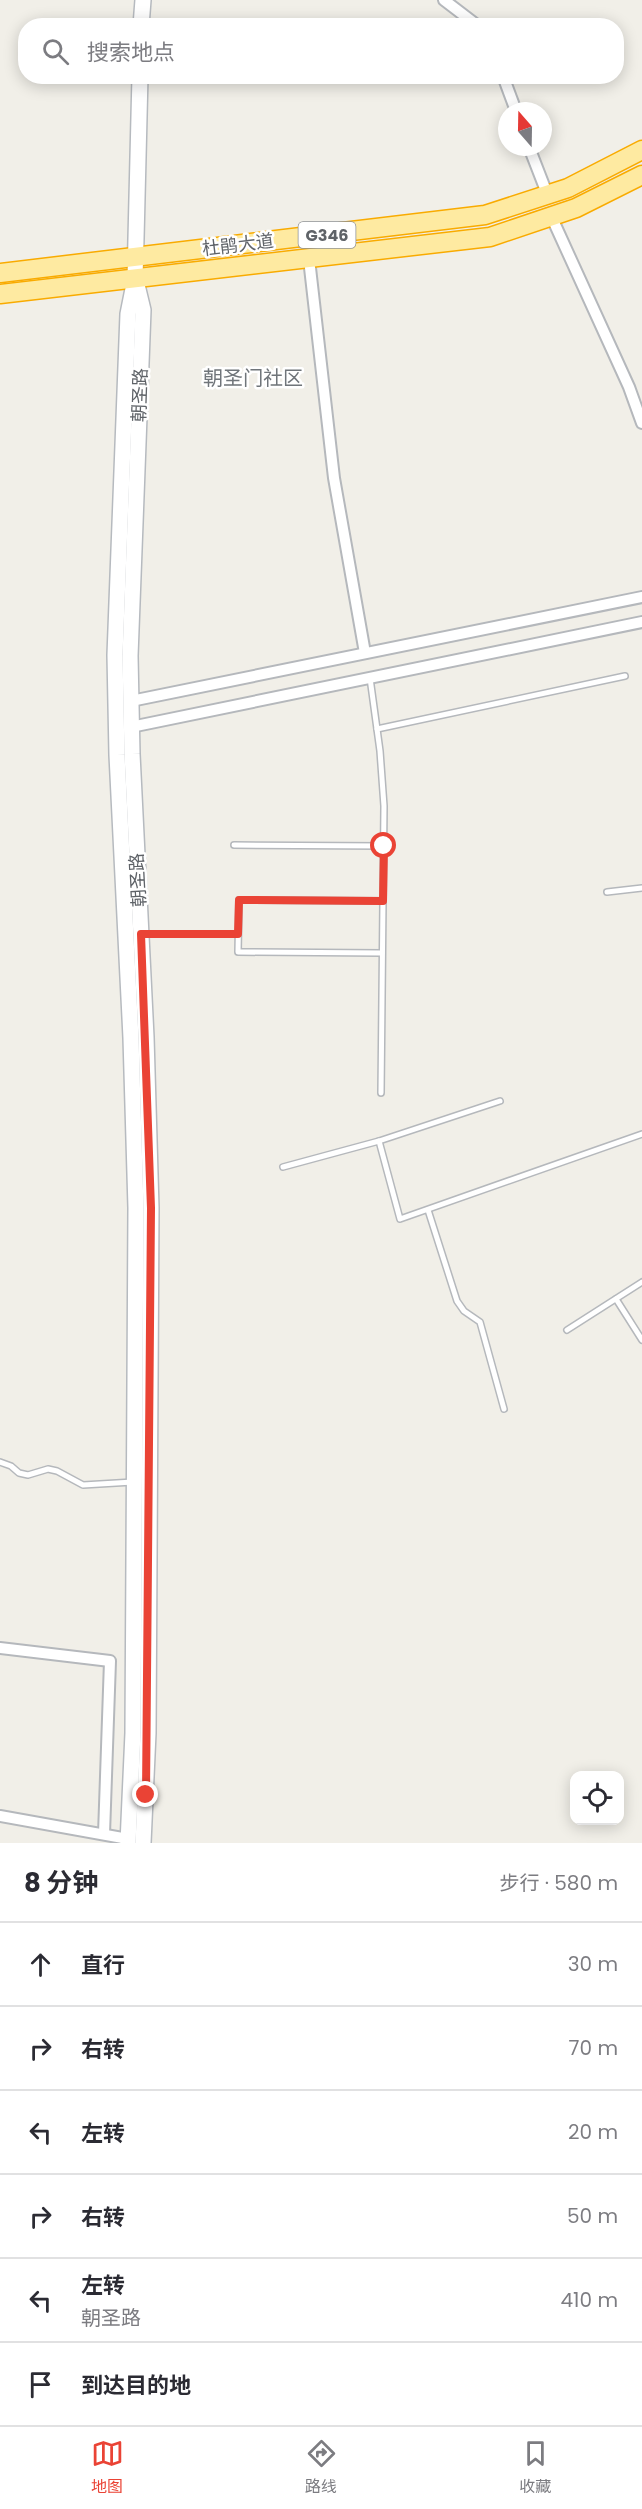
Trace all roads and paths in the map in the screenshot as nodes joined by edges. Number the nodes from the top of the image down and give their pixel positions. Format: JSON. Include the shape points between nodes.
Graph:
{"nodes":[{"id":1,"x":143,"y":0,"type":"edge"},
{"id":2,"x":444,"y":0,"type":"edge"},
{"id":3,"x":142,"y":18,"type":"edge"},
{"id":4,"x":468,"y":18,"type":"edge"},
{"id":5,"x":140,"y":84,"type":"edge"},
{"id":6,"x":505,"y":84,"type":"edge"},
{"id":7,"x":512,"y":102,"type":"edge"},
{"id":8,"x":642,"y":150,"type":"edge"},
{"id":9,"x":532,"y":156,"type":"edge"},
{"id":10,"x":642,"y":175,"type":"edge"},
{"id":11,"x":548,"y":196,"type":"junction"},
{"id":12,"x":552,"y":218,"type":"junction"},
{"id":13,"x":136,"y":257,"type":"junction"},
{"id":14,"x":309,"y":258,"type":"junction"},
{"id":15,"x":0,"y":273,"type":"edge"},
{"id":16,"x":135,"y":279,"type":"junction"},
{"id":17,"x":0,"y":294,"type":"edge"},
{"id":18,"x":642,"y":423,"type":"edge"},
{"id":19,"x":642,"y":597,"type":"edge"},
{"id":20,"x":642,"y":622,"type":"edge"},
{"id":21,"x":365,"y":653,"type":"junction"},
{"id":22,"x":624,"y":676,"type":"dead end"},
{"id":23,"x":370,"y":678,"type":"junction"},
{"id":24,"x":131,"y":701,"type":"junction"},
{"id":25,"x":131,"y":727,"type":"junction"},
{"id":26,"x":377,"y":729,"type":"junction"},
{"id":27,"x":234,"y":845,"type":"dead end"},
{"id":28,"x":384,"y":846,"type":"junction"},
{"id":29,"x":642,"y":888,"type":"edge"},
{"id":30,"x":607,"y":892,"type":"dead end"},
{"id":31,"x":383,"y":901,"type":"junction"},
{"id":32,"x":141,"y":934,"type":"junction"},
{"id":33,"x":238,"y":934,"type":"junction"},
{"id":34,"x":382,"y":953,"type":"junction"},
{"id":35,"x":381,"y":1093,"type":"dead end"},
{"id":36,"x":500,"y":1101,"type":"dead end"},
{"id":37,"x":642,"y":1134,"type":"edge"},
{"id":38,"x":379,"y":1141,"type":"junction"},
{"id":39,"x":283,"y":1167,"type":"dead end"},
{"id":40,"x":428,"y":1210,"type":"junction"},
{"id":41,"x":642,"y":1282,"type":"edge"},
{"id":42,"x":616,"y":1299,"type":"junction"},
{"id":43,"x":567,"y":1330,"type":"dead end"},
{"id":44,"x":642,"y":1340,"type":"edge"},
{"id":45,"x":504,"y":1409,"type":"dead end"},
{"id":46,"x":0,"y":1462,"type":"edge"},
{"id":47,"x":134,"y":1482,"type":"junction"},
{"id":48,"x":0,"y":1648,"type":"edge"},
{"id":49,"x":0,"y":1816,"type":"edge"},
{"id":50,"x":104,"y":1834,"type":"junction"},
{"id":51,"x":133,"y":1842,"type":"edge"}],
"edges":[{"from":1,"to":3,"type":"main road"},
{"from":2,"to":4,"type":"street"},
{"from":5,"to":13,"type":"main road","name":"朝圣路"},
{"from":6,"to":7,"type":"street"},
{"from":8,"to":11,"type":"highway","name":"杜鹃大道","number":"G346"},
{"from":9,"to":11,"type":"street"},
{"from":10,"to":12,"type":"highway","name":"杜鹃大道","number":"G346"},
{"from":11,"to":13,"type":"highway","name":"杜鹃大道","number":"G346","via":[[485,215]]},
{"from":12,"to":14,"type":"highway","name":"杜鹃大道","number":"G346","via":[[490,237]]},
{"from":12,"to":18,"type":"street"},
{"from":13,"to":15,"type":"highway","name":"杜鹃大道","number":"G346"},
{"from":13,"to":16,"type":"main road","name":"朝圣路"},
{"from":14,"to":16,"type":"highway","name":"杜鹃大道","number":"G346"},
{"from":14,"to":21,"type":"street","via":[[334,478]]},
{"from":16,"to":17,"type":"highway","name":"杜鹃大道","number":"G346"},
{"from":16,"to":24,"type":"main road","name":"朝圣路","via":[[143,310]]},
{"from":16,"to":47,"type":"main road","name":"朝圣路","via":[[128,314],[115,656],[136,1208]]},
{"from":19,"to":21,"type":"street"},
{"from":20,"to":23,"type":"street"},
{"from":21,"to":24,"type":"street"},
{"from":22,"to":26,"type":"lane"},
{"from":23,"to":25,"type":"street"},
{"from":23,"to":26,"type":"lane"},
{"from":24,"to":25,"type":"main road","name":"朝圣路"},
{"from":25,"to":32,"type":"main road","name":"朝圣路"},
{"from":26,"to":28,"type":"lane"},
{"from":27,"to":28,"type":"lane"},
{"from":28,"to":31,"type":"lane"},
{"from":29,"to":30,"type":"lane"},
{"from":31,"to":33,"type":"lane","via":[[239,900]]},
{"from":31,"to":34,"type":"lane"},
{"from":32,"to":33,"type":"lane"},
{"from":32,"to":51,"type":"main road","name":"朝圣路","via":[[151,1208],[148,1733]]},
{"from":33,"to":34,"type":"lane","via":[[238,952]]},
{"from":34,"to":35,"type":"lane"},
{"from":36,"to":38,"type":"lane"},
{"from":37,"to":40,"type":"lane"},
{"from":38,"to":39,"type":"lane"},
{"from":38,"to":40,"type":"lane","via":[[400,1219]]},
{"from":40,"to":45,"type":"lane","via":[[457,1300],[464,1311],[480,1322]]},
{"from":41,"to":42,"type":"lane"},
{"from":42,"to":43,"type":"lane"},
{"from":42,"to":44,"type":"lane"},
{"from":46,"to":47,"type":"lane","via":[[28,1475],[48,1469],[57,1471],[83,1485]]},
{"from":47,"to":51,"type":"main road","name":"朝圣路"},
{"from":48,"to":50,"type":"street","via":[[110,1661]]},
{"from":49,"to":50,"type":"street"},
{"from":50,"to":51,"type":"street"}]}
